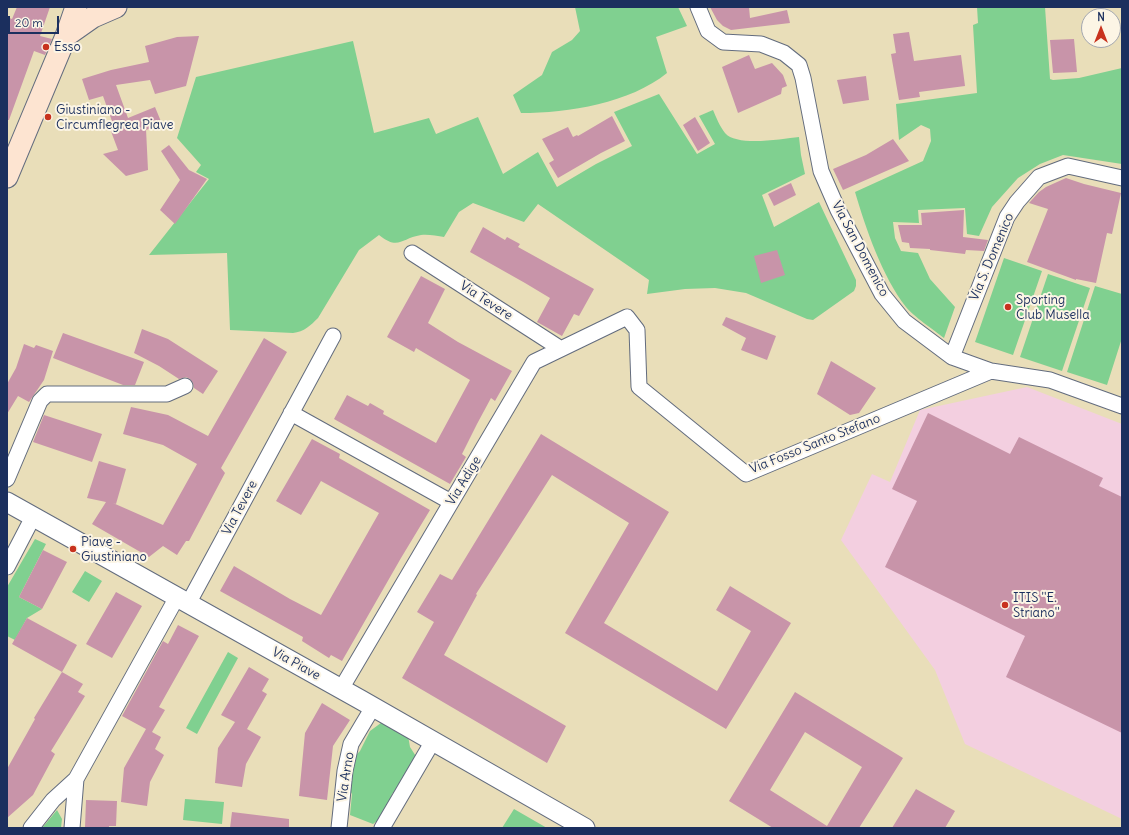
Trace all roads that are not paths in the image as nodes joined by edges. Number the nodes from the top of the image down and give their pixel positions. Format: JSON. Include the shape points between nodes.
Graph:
{"nodes":[{"id":1,"x":76,"y":7,"type":"edge"},
{"id":2,"x":116,"y":7,"type":"edge"},
{"id":3,"x":698,"y":7,"type":"edge"},
{"id":4,"x":66,"y":36,"type":"junction"},
{"id":5,"x":7,"y":177,"type":"edge"},
{"id":6,"x":1122,"y":178,"type":"edge"},
{"id":7,"x":412,"y":253,"type":"dead end"},
{"id":8,"x":627,"y":317,"type":"joint"},
{"id":9,"x":333,"y":336,"type":"dead end"},
{"id":10,"x":561,"y":349,"type":"junction"},
{"id":11,"x":952,"y":356,"type":"junction"},
{"id":12,"x":991,"y":371,"type":"junction"},
{"id":13,"x":185,"y":386,"type":"dead end"},
{"id":14,"x":1122,"y":406,"type":"edge"},
{"id":15,"x":291,"y":413,"type":"junction"},
{"id":16,"x":7,"y":479,"type":"edge"},
{"id":17,"x":7,"y":502,"type":"edge"},
{"id":18,"x":451,"y":502,"type":"junction"},
{"id":19,"x":33,"y":517,"type":"junction"},
{"id":20,"x":7,"y":567,"type":"edge"},
{"id":21,"x":183,"y":601,"type":"junction"},
{"id":22,"x":341,"y":689,"type":"junction"},
{"id":23,"x":373,"y":707,"type":"junction"},
{"id":24,"x":433,"y":741,"type":"junction"},
{"id":25,"x":76,"y":779,"type":"junction"},
{"id":26,"x":31,"y":828,"type":"edge"},
{"id":27,"x":72,"y":828,"type":"edge"},
{"id":28,"x":339,"y":828,"type":"edge"},
{"id":29,"x":382,"y":828,"type":"edge"},
{"id":30,"x":585,"y":828,"type":"edge"}],
"edges":[{"from":1,"to":4,"type":"main road"},
{"from":2,"to":4,"type":"main road","via":[[93,17]]},
{"from":3,"to":11,"type":"street","name":"Via San Domenico","via":[[708,31],[723,42],[761,44],[784,53],[799,65],[821,171],[838,210],[882,294],[904,321]]},
{"from":4,"to":5,"type":"main road"},
{"from":6,"to":11,"type":"street","name":"Via S. Domenico","via":[[1068,166],[1039,177],[1007,216]]},
{"from":7,"to":10,"type":"street","name":"Via Tevere"},
{"from":8,"to":10,"type":"street","name":"Via Adige"},
{"from":8,"to":12,"type":"street","name":"Via Fosso Santo Stefano","via":[[637,330],[639,387],[746,474]]},
{"from":9,"to":15,"type":"street","name":"Via Tevere"},
{"from":10,"to":18,"type":"street","name":"Via Adige","via":[[534,362]]},
{"from":11,"to":12,"type":"street","name":"Via San Domenico"},
{"from":12,"to":14,"type":"street","name":"Via San Domenico","via":[[1050,380]]},
{"from":13,"to":16,"type":"street","via":[[167,394],[47,394],[40,401]]},
{"from":15,"to":18,"type":"street"},
{"from":15,"to":21,"type":"street","name":"Via Tevere"},
{"from":17,"to":19,"type":"street","name":"Via Piave"},
{"from":18,"to":22,"type":"street","name":"Via Adige"},
{"from":19,"to":20,"type":"street"},
{"from":19,"to":21,"type":"street","name":"Via Piave"},
{"from":21,"to":22,"type":"street","name":"Via Piave"},
{"from":21,"to":25,"type":"street","name":"Via Tevere"},
{"from":22,"to":23,"type":"street","name":"Via Piave"},
{"from":23,"to":24,"type":"street","name":"Via Piave"},
{"from":23,"to":28,"type":"street","name":"Via Arno","via":[[351,744],[344,771]]},
{"from":24,"to":29,"type":"street"},
{"from":24,"to":30,"type":"street","name":"Via Piave"},
{"from":25,"to":26,"type":"street","name":"Via Tevere","via":[[53,800]]},
{"from":25,"to":27,"type":"street","name":"Via Tevere"}]}
